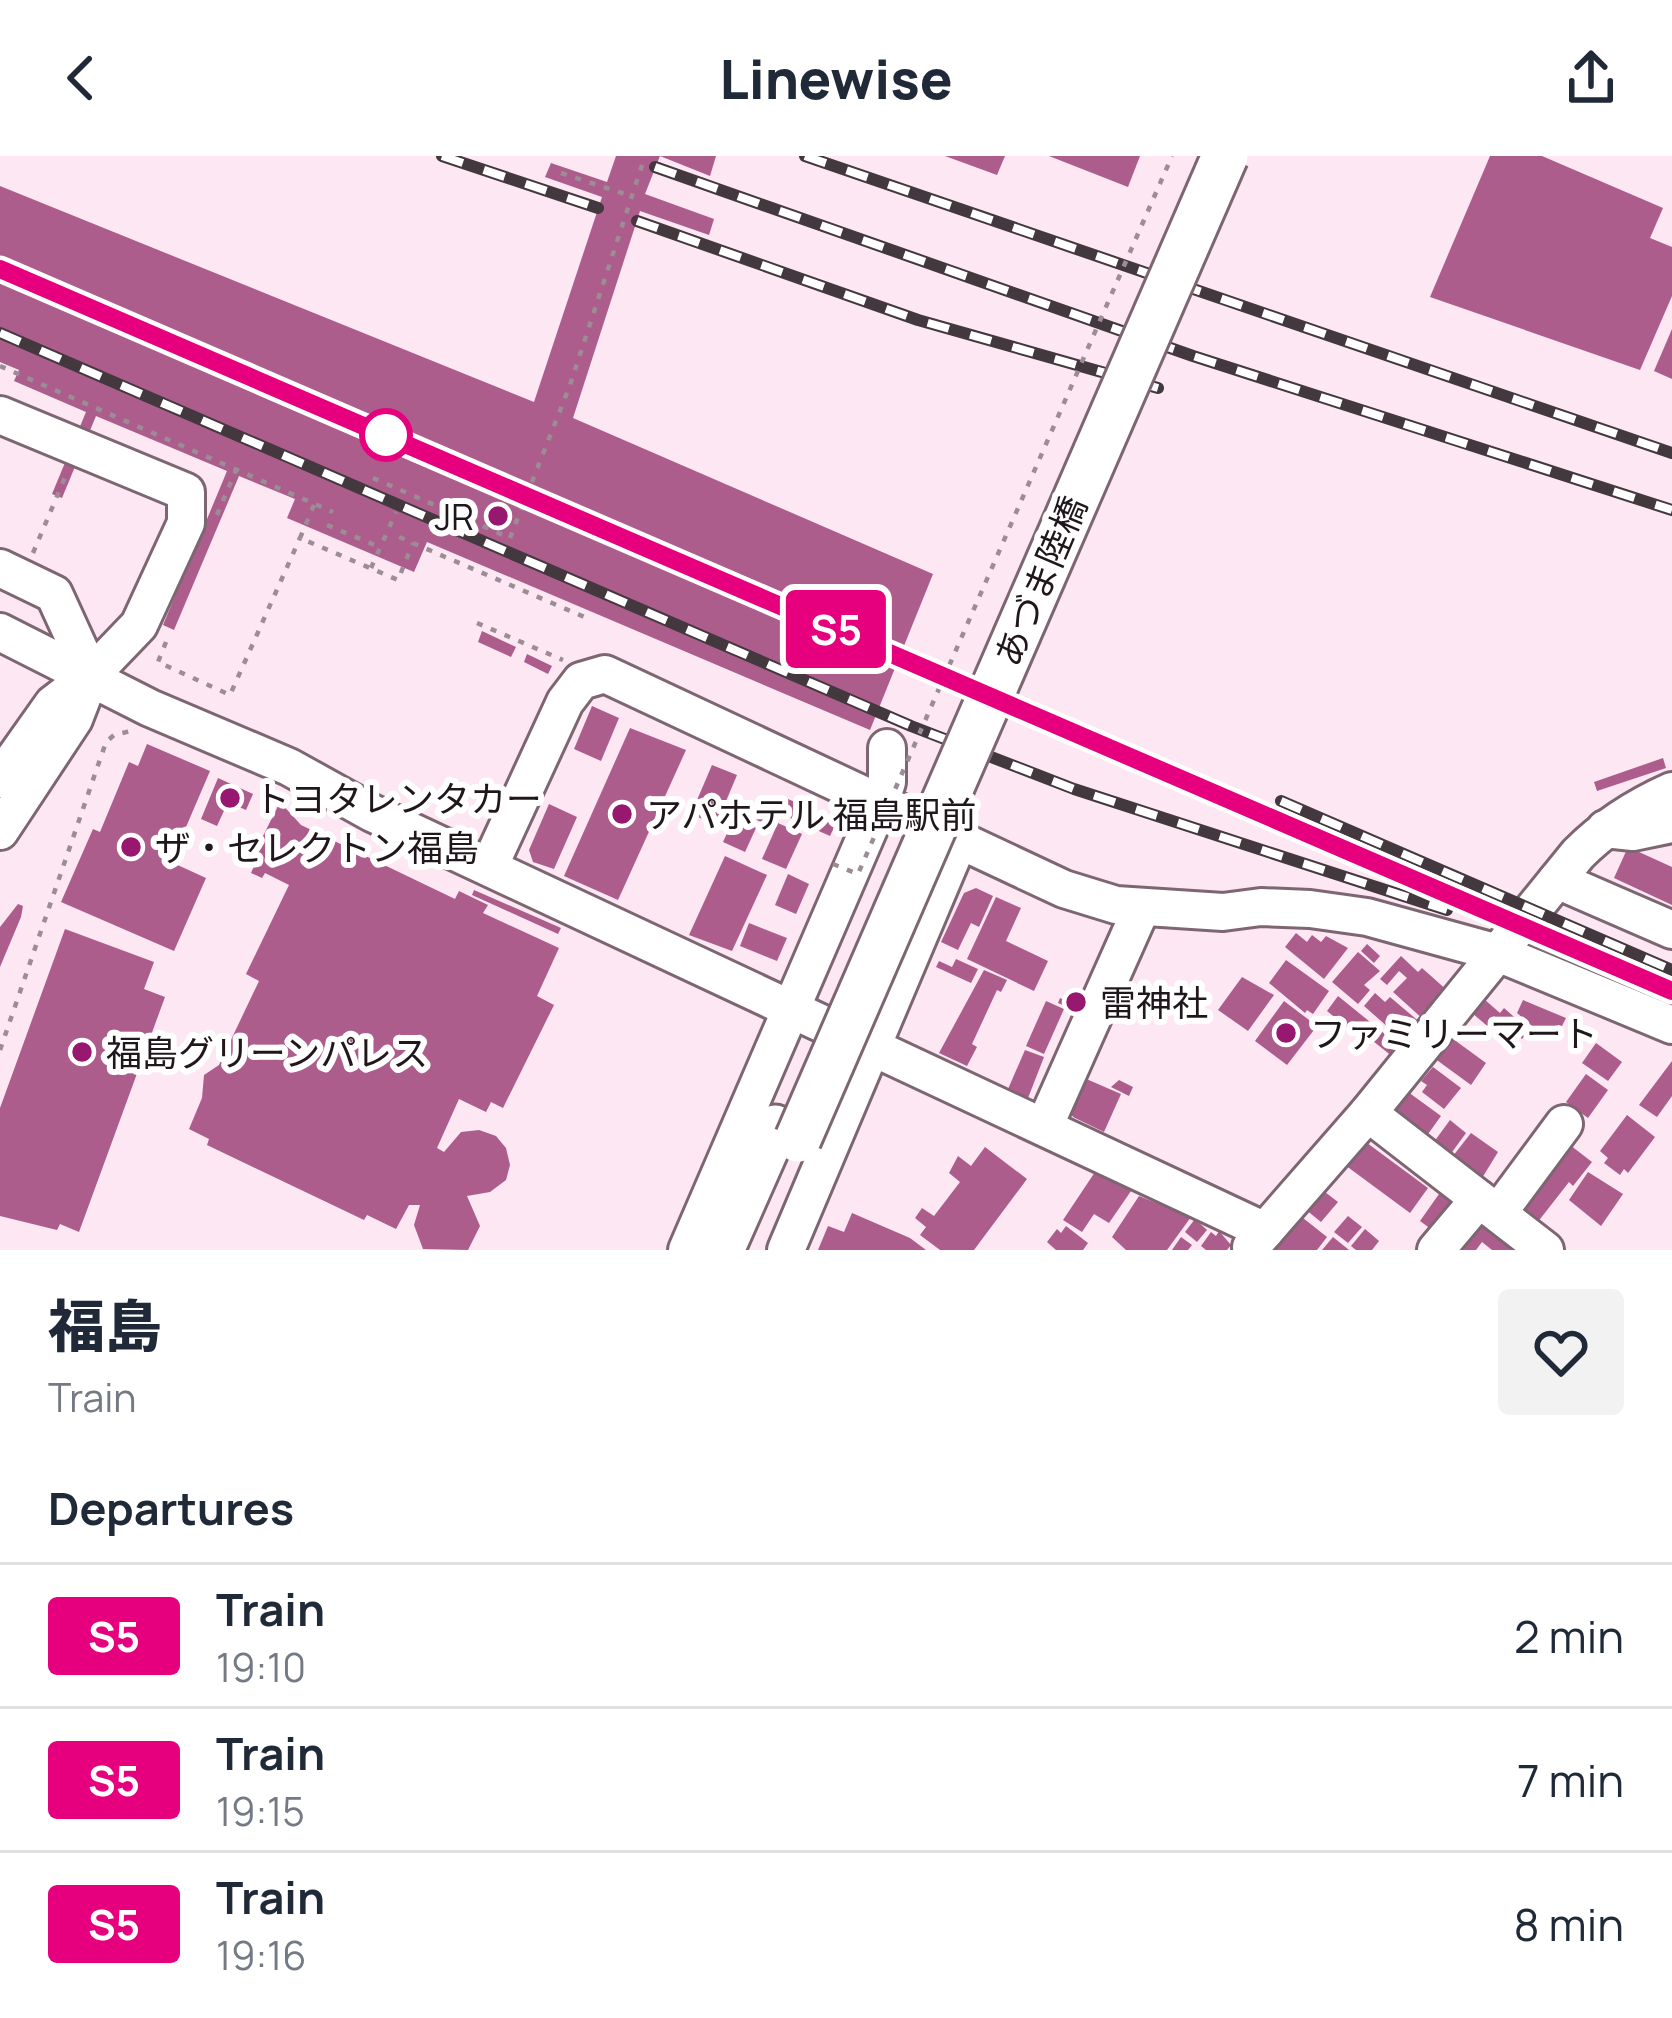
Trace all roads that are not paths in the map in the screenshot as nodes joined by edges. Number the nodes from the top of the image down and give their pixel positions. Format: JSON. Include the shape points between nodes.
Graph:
{"nodes":[{"id":1,"x":1193,"y":156,"type":"edge"},
{"id":2,"x":1225,"y":156,"type":"edge"},
{"id":3,"x":0,"y":415,"type":"edge"},
{"id":4,"x":11,"y":573,"type":"edge"},
{"id":5,"x":0,"y":632,"type":"edge"},
{"id":6,"x":91,"y":675,"type":"junction"},
{"id":7,"x":887,"y":748,"type":"dead end"},
{"id":8,"x":0,"y":779,"type":"edge"},
{"id":9,"x":1672,"y":791,"type":"edge"},
{"id":10,"x":880,"y":803,"type":"junction"},
{"id":11,"x":1672,"y":824,"type":"edge"},
{"id":12,"x":1604,"y":830,"type":"junction"},
{"id":13,"x":0,"y":832,"type":"edge"},
{"id":14,"x":959,"y":841,"type":"junction"},
{"id":15,"x":489,"y":867,"type":"junction"},
{"id":16,"x":1557,"y":880,"type":"junction"},
{"id":17,"x":1142,"y":907,"type":"junction"},
{"id":18,"x":1672,"y":930,"type":"edge"},
{"id":19,"x":1498,"y":953,"type":"junction"},
{"id":20,"x":791,"y":1008,"type":"junction"},
{"id":21,"x":1672,"y":1025,"type":"edge"},
{"id":22,"x":874,"y":1047,"type":"junction"},
{"id":23,"x":1368,"y":1113,"type":"junction"},
{"id":24,"x":1564,"y":1124,"type":"dead end"},
{"id":25,"x":1044,"y":1127,"type":"junction"},
{"id":26,"x":786,"y":1133,"type":"junction"},
{"id":27,"x":1488,"y":1206,"type":"junction"},
{"id":28,"x":1257,"y":1240,"type":"edge"},
{"id":29,"x":687,"y":1250,"type":"edge"},
{"id":30,"x":721,"y":1250,"type":"edge"},
{"id":31,"x":752,"y":1250,"type":"edge"},
{"id":32,"x":786,"y":1250,"type":"edge"},
{"id":33,"x":1436,"y":1250,"type":"edge"},
{"id":34,"x":1545,"y":1250,"type":"edge"}],
"edges":[{"from":1,"to":26,"type":"main road","name":"あづま陸橋"},
{"from":2,"to":26,"type":"main road","name":"あづま陸橋","bridge":true},
{"from":3,"to":6,"type":"street","via":[[186,492],[186,523],[139,625]]},
{"from":4,"to":6,"type":"street","via":[[54,594]]},
{"from":5,"to":6,"type":"street"},
{"from":6,"to":8,"type":"street","via":[[52,704]]},
{"from":6,"to":13,"type":"street","via":[[74,719]]},
{"from":6,"to":15,"type":"street"},
{"from":7,"to":10,"type":"street"},
{"from":9,"to":12,"type":"street"},
{"from":10,"to":14,"type":"street"},
{"from":10,"to":15,"type":"street","via":[[593,675],[565,702]]},
{"from":10,"to":20,"type":"street"},
{"from":11,"to":12,"type":"street"},
{"from":12,"to":16,"type":"street"},
{"from":14,"to":17,"type":"street","via":[[1064,889]]},
{"from":14,"to":22,"type":"street"},
{"from":15,"to":20,"type":"street"},
{"from":16,"to":18,"type":"street"},
{"from":16,"to":19,"type":"street"},
{"from":17,"to":19,"type":"street","via":[[1310,909]]},
{"from":17,"to":25,"type":"street"},
{"from":19,"to":21,"type":"street"},
{"from":19,"to":23,"type":"street"},
{"from":20,"to":22,"type":"street"},
{"from":20,"to":29,"type":"street"},
{"from":22,"to":25,"type":"street"},
{"from":22,"to":32,"type":"street"},
{"from":23,"to":27,"type":"street"},
{"from":23,"to":28,"type":"street"},
{"from":24,"to":27,"type":"street"},
{"from":25,"to":28,"type":"street"},
{"from":26,"to":30,"type":"main road"},
{"from":26,"to":31,"type":"main road"},
{"from":27,"to":33,"type":"street"},
{"from":27,"to":34,"type":"street"}]}
